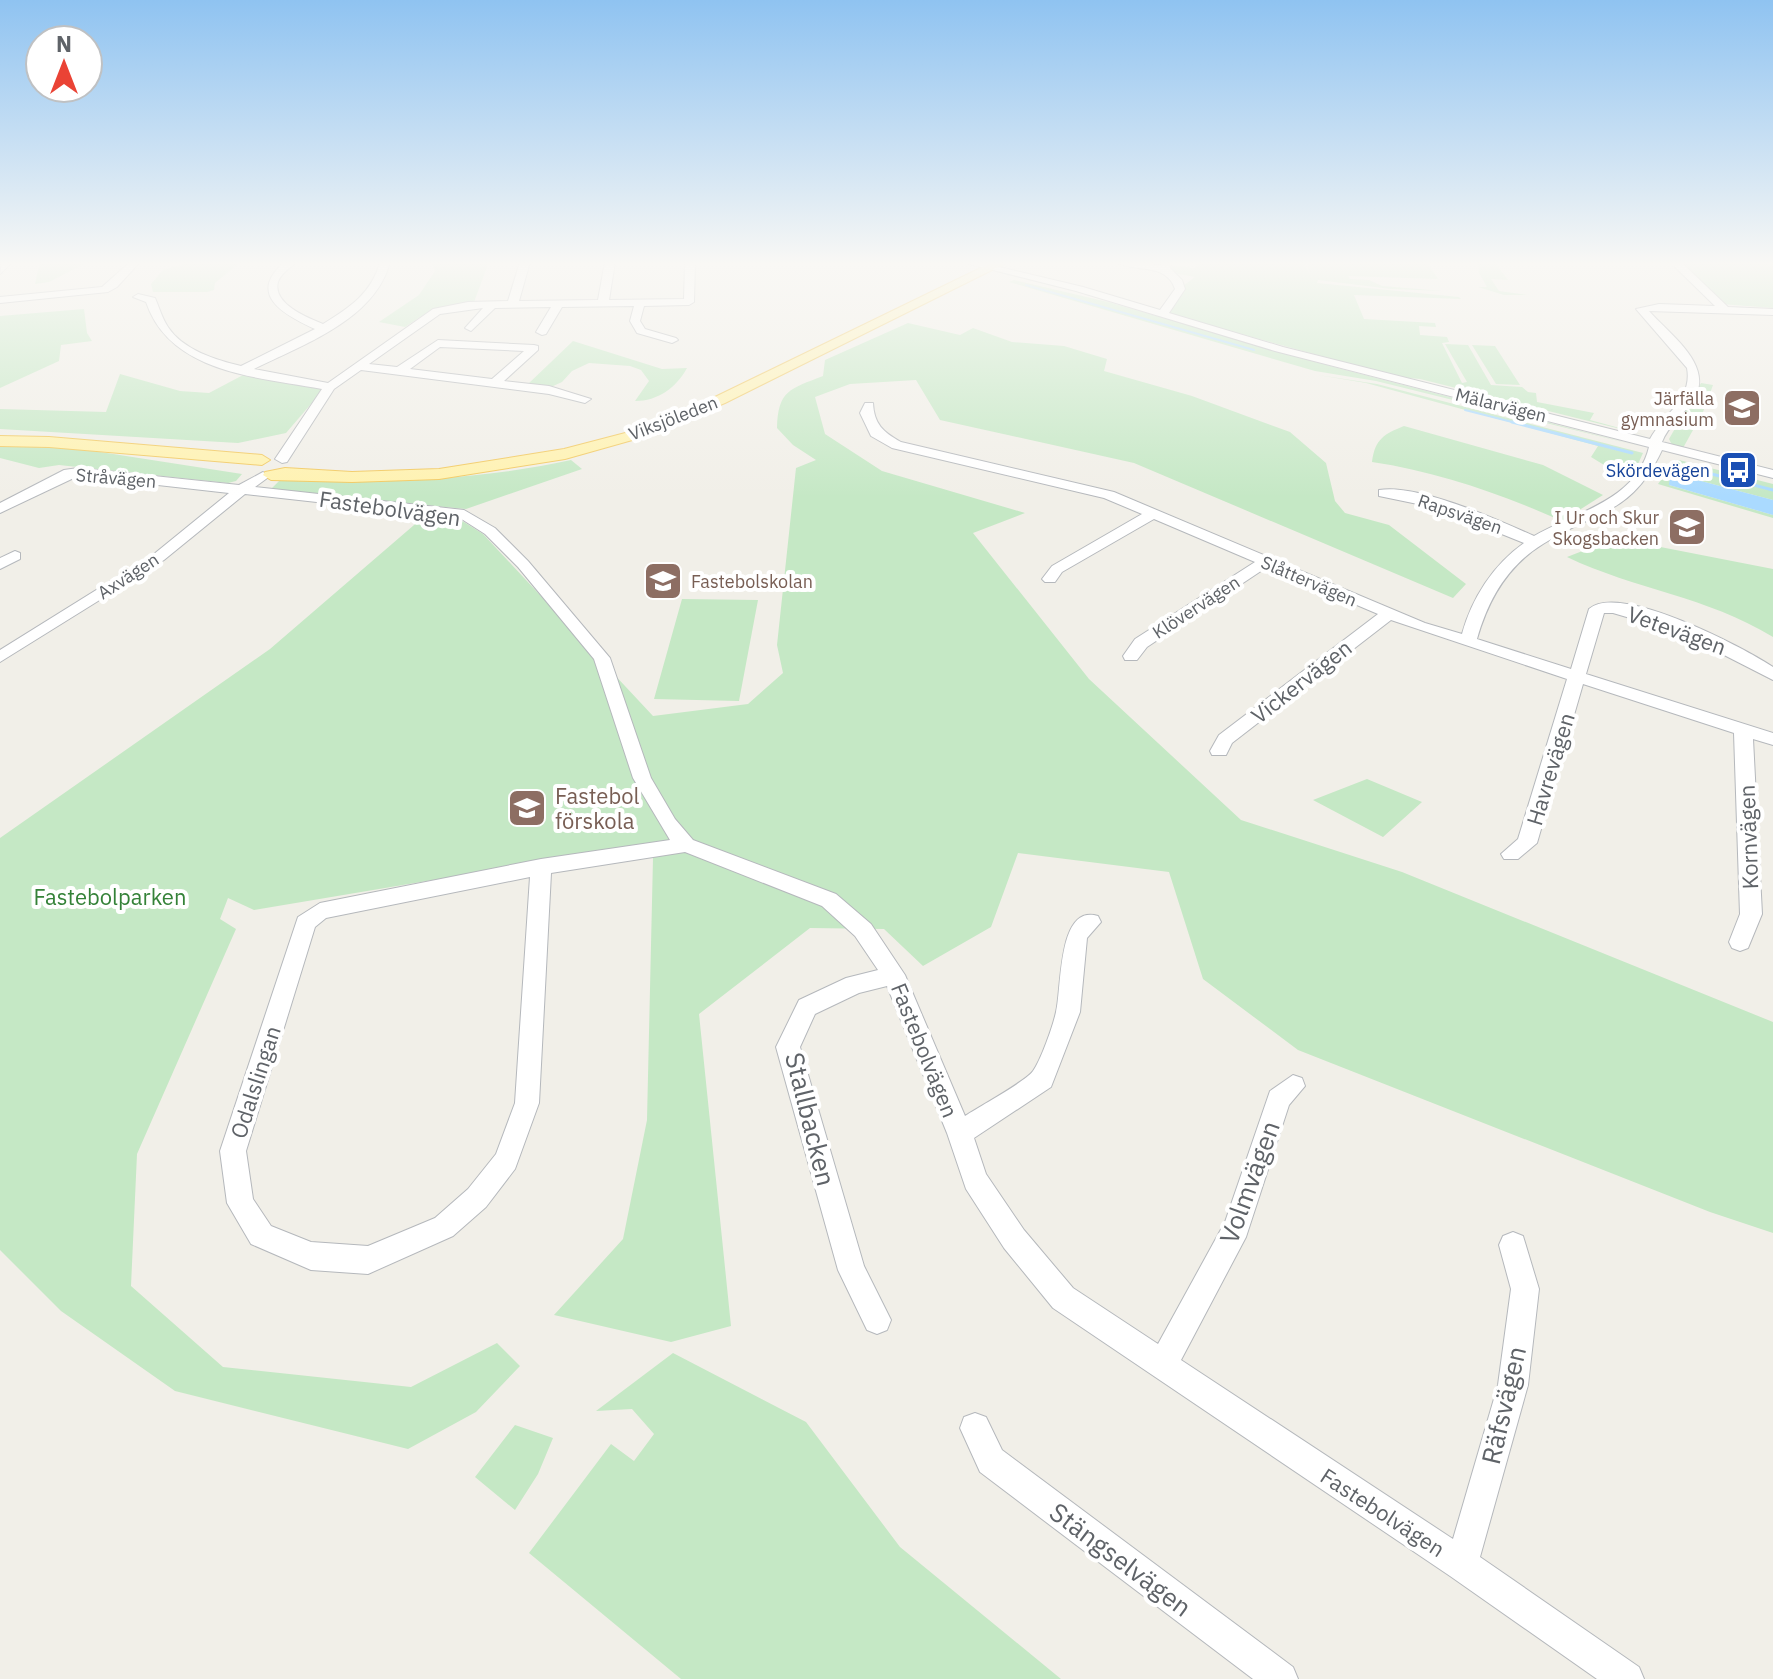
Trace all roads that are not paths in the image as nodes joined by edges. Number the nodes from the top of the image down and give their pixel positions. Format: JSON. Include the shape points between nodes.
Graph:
{"nodes":[{"id":1,"x":174,"y":340,"type":"edge"},
{"id":2,"x":299,"y":340,"type":"edge"},
{"id":3,"x":395,"y":340,"type":"edge"},
{"id":4,"x":843,"y":340,"type":"edge"},
{"id":5,"x":1252,"y":340,"type":"edge"},
{"id":6,"x":1670,"y":340,"type":"edge"},
{"id":7,"x":358,"y":366,"type":"junction"},
{"id":8,"x":245,"y":369,"type":"junction"},
{"id":9,"x":400,"y":371,"type":"junction"},
{"id":10,"x":495,"y":383,"type":"junction"},
{"id":11,"x":330,"y":387,"type":"junction"},
{"id":12,"x":585,"y":399,"type":"dead end"},
{"id":13,"x":869,"y":406,"type":"dead end"},
{"id":14,"x":0,"y":441,"type":"edge"},
{"id":15,"x":1654,"y":444,"type":"junction"},
{"id":16,"x":264,"y":470,"type":"junction"},
{"id":17,"x":1773,"y":474,"type":"edge"},
{"id":18,"x":1384,"y":493,"type":"dead end"},
{"id":19,"x":0,"y":509,"type":"edge"},
{"id":20,"x":1155,"y":513,"type":"junction"},
{"id":21,"x":1534,"y":542,"type":"junction"},
{"id":22,"x":15,"y":556,"type":"dead end"},
{"id":23,"x":1265,"y":562,"type":"junction"},
{"id":24,"x":0,"y":564,"type":"edge"},
{"id":25,"x":1050,"y":579,"type":"dead end"},
{"id":26,"x":1387,"y":615,"type":"junction"},
{"id":27,"x":1468,"y":641,"type":"junction"},
{"id":28,"x":1131,"y":656,"type":"dead end"},
{"id":29,"x":0,"y":657,"type":"edge"},
{"id":30,"x":1773,"y":675,"type":"edge"},
{"id":31,"x":1578,"y":677,"type":"junction"},
{"id":32,"x":1743,"y":730,"type":"junction"},
{"id":33,"x":1773,"y":739,"type":"edge"},
{"id":34,"x":1219,"y":751,"type":"dead end"},
{"id":35,"x":686,"y":845,"type":"junction"},
{"id":36,"x":1511,"y":854,"type":"dead end"},
{"id":37,"x":541,"y":867,"type":"junction"},
{"id":38,"x":1090,"y":922,"type":"dead end"},
{"id":39,"x":1740,"y":942,"type":"dead end"},
{"id":40,"x":894,"y":975,"type":"junction"},
{"id":41,"x":1293,"y":1086,"type":"dead end"},
{"id":42,"x":960,"y":1133,"type":"junction"},
{"id":43,"x":1513,"y":1245,"type":"dead end"},
{"id":44,"x":877,"y":1320,"type":"dead end"},
{"id":45,"x":1162,"y":1366,"type":"junction"},
{"id":46,"x":975,"y":1428,"type":"dead end"},
{"id":47,"x":1462,"y":1564,"type":"junction"},
{"id":48,"x":1608,"y":1673,"type":"edge"},
{"id":49,"x":1281,"y":1679,"type":"edge"}],
"edges":[{"from":1,"to":8,"type":"street","via":[[204,358]]},
{"from":2,"to":8,"type":"street"},
{"from":3,"to":7,"type":"street","name":"Axvägen"},
{"from":4,"to":16,"type":"main road","name":"Viksjöleden","via":[[638,434],[565,454],[404,477]]},
{"from":5,"to":15,"type":"street","name":"Mälarvägen"},
{"from":6,"to":15,"type":"street","via":[[1697,377]]},
{"from":7,"to":9,"type":"street"},
{"from":7,"to":11,"type":"street","name":"Axvägen"},
{"from":8,"to":11,"type":"street"},
{"from":9,"to":10,"type":"street"},
{"from":9,"to":10,"type":"street","via":[[438,343],[534,348]]},
{"from":10,"to":12,"type":"street"},
{"from":11,"to":16,"type":"street","name":"Axvägen"},
{"from":13,"to":20,"type":"street","name":"Slåttervägen","via":[[872,428],[897,445],[1093,490]]},
{"from":14,"to":16,"type":"main road","name":"Viksjöleden","via":[[87,445]]},
{"from":15,"to":17,"type":"street","name":"Mälarvägen"},
{"from":15,"to":21,"type":"street","via":[[1644,471],[1609,506]]},
{"from":16,"to":19,"type":"street","name":"Stråvägen","via":[[69,473]]},
{"from":16,"to":29,"type":"street","name":"Axvägen","via":[[159,557]]},
{"from":16,"to":35,"type":"street","name":"Fastebolvägen","via":[[464,514],[490,531],[602,658],[642,778]]},
{"from":18,"to":21,"type":"street","name":"Rapsvägen","via":[[1442,505]]},
{"from":20,"to":23,"type":"street","name":"Slåttervägen"},
{"from":20,"to":25,"type":"street","via":[[1057,569]]},
{"from":21,"to":27,"type":"street","via":[[1493,582]]},
{"from":22,"to":24,"type":"street"},
{"from":23,"to":26,"type":"street","name":"Slåttervägen"},
{"from":23,"to":28,"type":"street","name":"Klövervägen","via":[[1141,643]]},
{"from":26,"to":27,"type":"street","name":"Slåttervägen"},
{"from":26,"to":34,"type":"street","name":"Vickervägen","via":[[1225,739]]},
{"from":27,"to":31,"type":"street","name":"Slåttervägen"},
{"from":30,"to":31,"type":"street","name":"Vetevägen","via":[[1702,635],[1604,606],[1597,609]]},
{"from":31,"to":32,"type":"street","name":"Slåttervägen"},
{"from":31,"to":36,"type":"street","name":"Havrevägen","via":[[1527,843]]},
{"from":32,"to":33,"type":"street","name":"Slåttervägen"},
{"from":32,"to":39,"type":"street","name":"Kornvägen","via":[[1751,914]]},
{"from":35,"to":37,"type":"street","name":"Odalslingan"},
{"from":35,"to":40,"type":"street","name":"Fastebolvägen","via":[[829,900],[863,930]]},
{"from":37,"to":37,"type":"street","name":"Odalslingan","via":[[320,911],[306,923],[233,1151],[240,1203],[261,1235],[311,1256],[368,1260],[444,1227],[477,1198],[506,1161],[527,1103]]},
{"from":38,"to":42,"type":"street","via":[[1077,935],[1068,1012],[1042,1079]]},
{"from":40,"to":42,"type":"street","name":"Fastebolvägen"},
{"from":40,"to":44,"type":"street","name":"Stallbacken","via":[[854,985],[807,1007],[788,1047],[852,1270]]},
{"from":41,"to":45,"type":"street","name":"Volmvägen","via":[[1279,1099],[1237,1228]]},
{"from":42,"to":45,"type":"street","name":"Fastebolvägen","via":[[975,1180],[1014,1239],[1063,1298]]},
{"from":43,"to":47,"type":"street","name":"Räfsvägen","via":[[1525,1289],[1513,1385]]},
{"from":45,"to":47,"type":"street","name":"Fastebolvägen"},
{"from":46,"to":49,"type":"street","name":"Stängselvägen","via":[[991,1461]]},
{"from":47,"to":48,"type":"street","name":"Fastebolvägen"}]}
